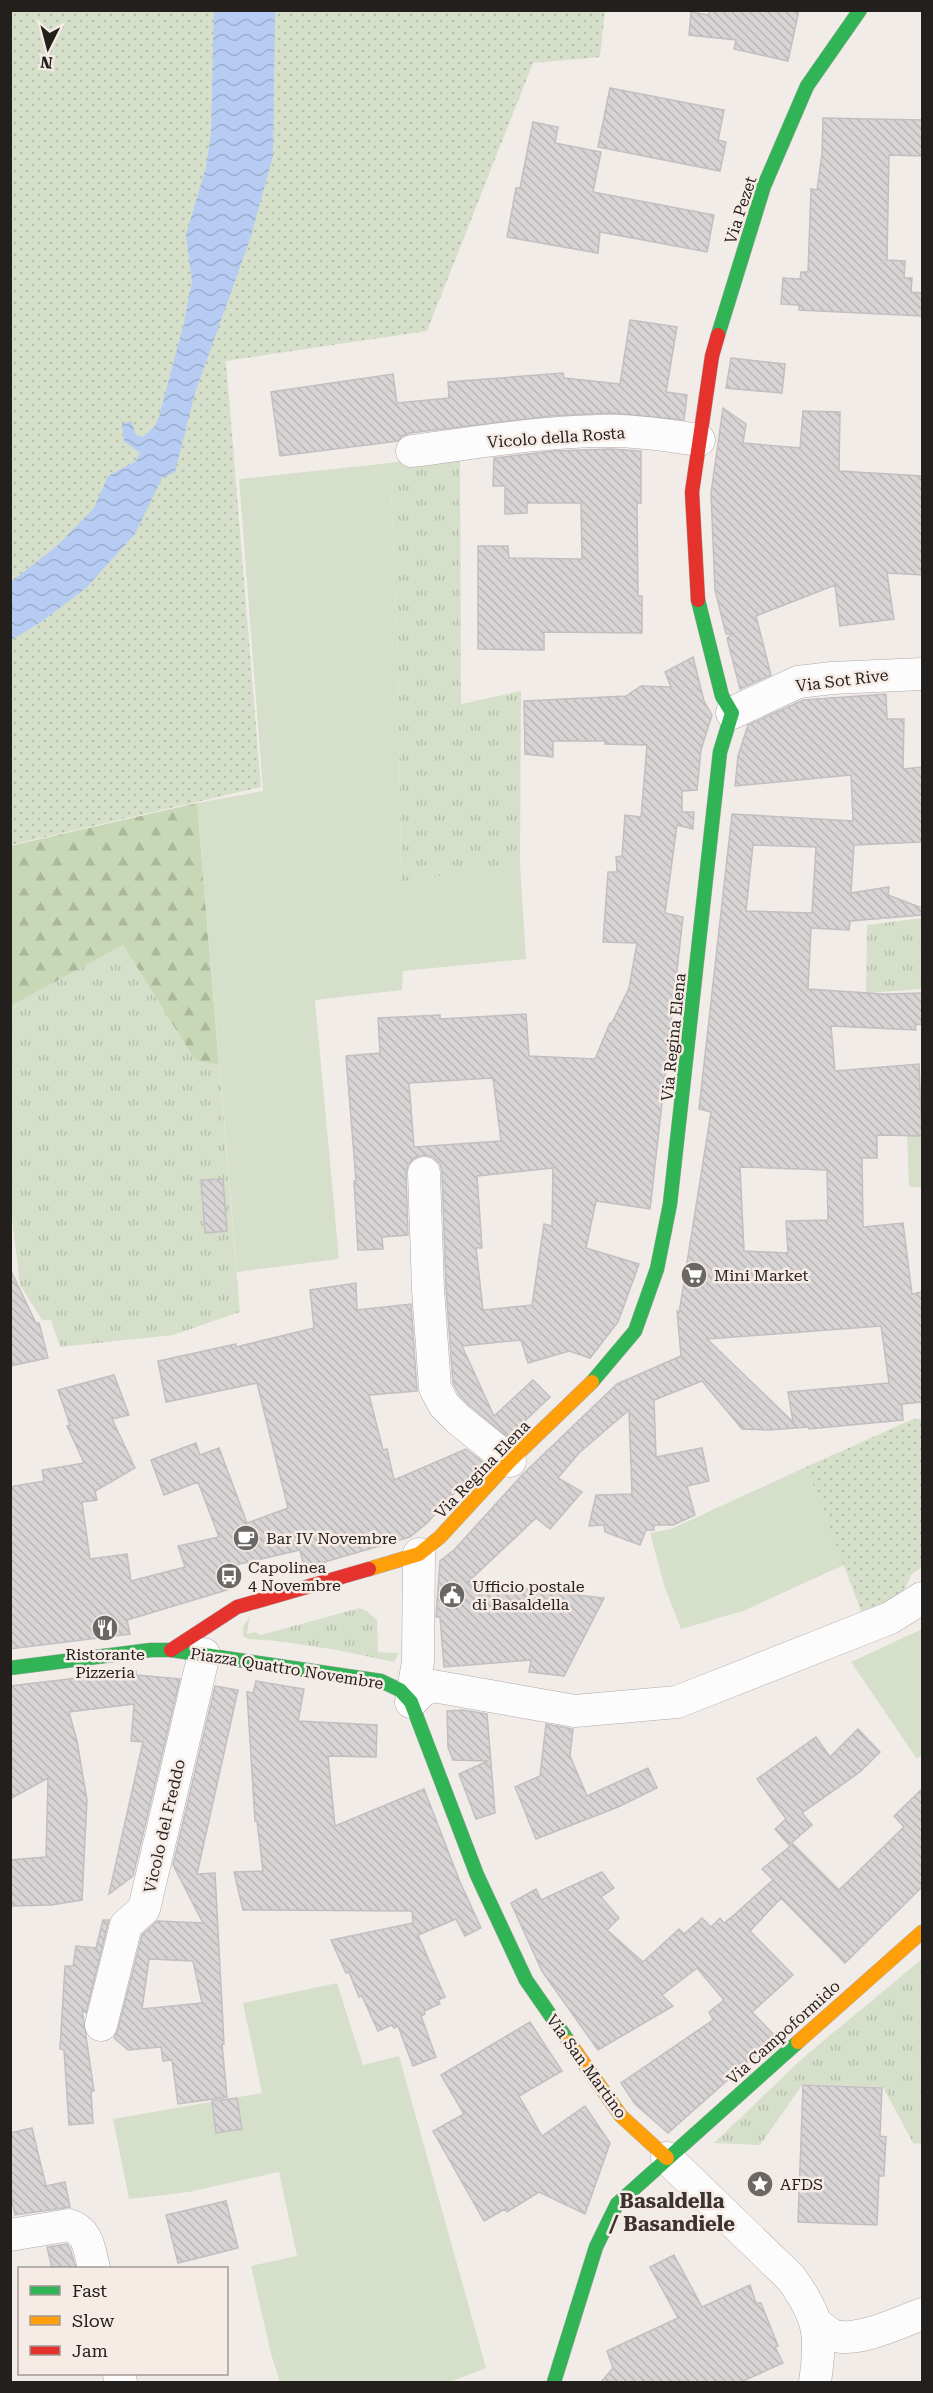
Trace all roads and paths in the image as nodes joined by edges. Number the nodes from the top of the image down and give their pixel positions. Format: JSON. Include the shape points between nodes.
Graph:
{"nodes":[{"id":1,"x":860,"y":10,"type":"edge"},
{"id":2,"x":699,"y":440,"type":"junction"},
{"id":3,"x":412,"y":451,"type":"dead end"},
{"id":4,"x":922,"y":674,"type":"edge"},
{"id":5,"x":732,"y":713,"type":"junction"},
{"id":6,"x":424,"y":1173,"type":"dead end"},
{"id":7,"x":510,"y":1461,"type":"junction"},
{"id":8,"x":419,"y":1554,"type":"junction"},
{"id":9,"x":922,"y":1598,"type":"edge"},
{"id":10,"x":171,"y":1650,"type":"junction"},
{"id":11,"x":204,"y":1654,"type":"junction"},
{"id":12,"x":10,"y":1668,"type":"edge"},
{"id":13,"x":411,"y":1702,"type":"junction"},
{"id":14,"x":922,"y":1932,"type":"edge"},
{"id":15,"x":101,"y":2025,"type":"dead end"},
{"id":16,"x":667,"y":2158,"type":"junction"},
{"id":17,"x":10,"y":2235,"type":"edge"},
{"id":18,"x":93,"y":2267,"type":"edge"},
{"id":19,"x":922,"y":2314,"type":"edge"},
{"id":20,"x":817,"y":2324,"type":"junction"},
{"id":21,"x":554,"y":2382,"type":"edge"},
{"id":22,"x":815,"y":2382,"type":"edge"}],
"edges":[{"from":1,"to":2,"type":"street","name":"Via Pezet","via":[[807,86],[764,186],[712,356]]},
{"from":2,"to":3,"type":"street","name":"Vicolo della Rosta","via":[[599,431]]},
{"from":2,"to":5,"type":"street","via":[[692,492],[696,593],[722,696]]},
{"from":4,"to":5,"type":"street","name":"Via Sot Rive","via":[[798,682]]},
{"from":5,"to":7,"type":"street","name":"Via Regina Elena","via":[[720,752],[679,1139],[657,1269],[635,1331],[603,1371]]},
{"from":6,"to":7,"type":"street","via":[[435,1388],[458,1419]]},
{"from":7,"to":8,"type":"street","name":"Via Regina Elena","via":[[440,1537]]},
{"from":8,"to":10,"type":"street","name":"Piazza Quattro Novembre","via":[[237,1607]]},
{"from":8,"to":13,"type":"street","via":[[418,1662]]},
{"from":9,"to":13,"type":"street","via":[[890,1618],[677,1702],[575,1711],[433,1686]]},
{"from":10,"to":11,"type":"street","name":"Piazza Quattro Novembre"},
{"from":10,"to":12,"type":"street"},
{"from":11,"to":13,"type":"street","name":"Piazza Quattro Novembre","via":[[381,1681],[400,1690]]},
{"from":11,"to":15,"type":"street","name":"Vicolo del Freddo","via":[[144,1909],[126,1925]]},
{"from":13,"to":16,"type":"street","name":"Via San Martino","via":[[477,1875],[526,1980],[621,2116]]},
{"from":14,"to":16,"type":"street","name":"Via Campoformido"},
{"from":16,"to":20,"type":"street","name":"Via San Martino","via":[[791,2278]]},
{"from":16,"to":21,"type":"street","name":"Via Campoformido","via":[[617,2204],[607,2221],[594,2247]]},
{"from":17,"to":18,"type":"street","via":[[69,2225],[78,2228],[85,2235]]},
{"from":19,"to":20,"type":"street","via":[[846,2337]]},
{"from":20,"to":22,"type":"street","name":"Via San Martino"}]}
